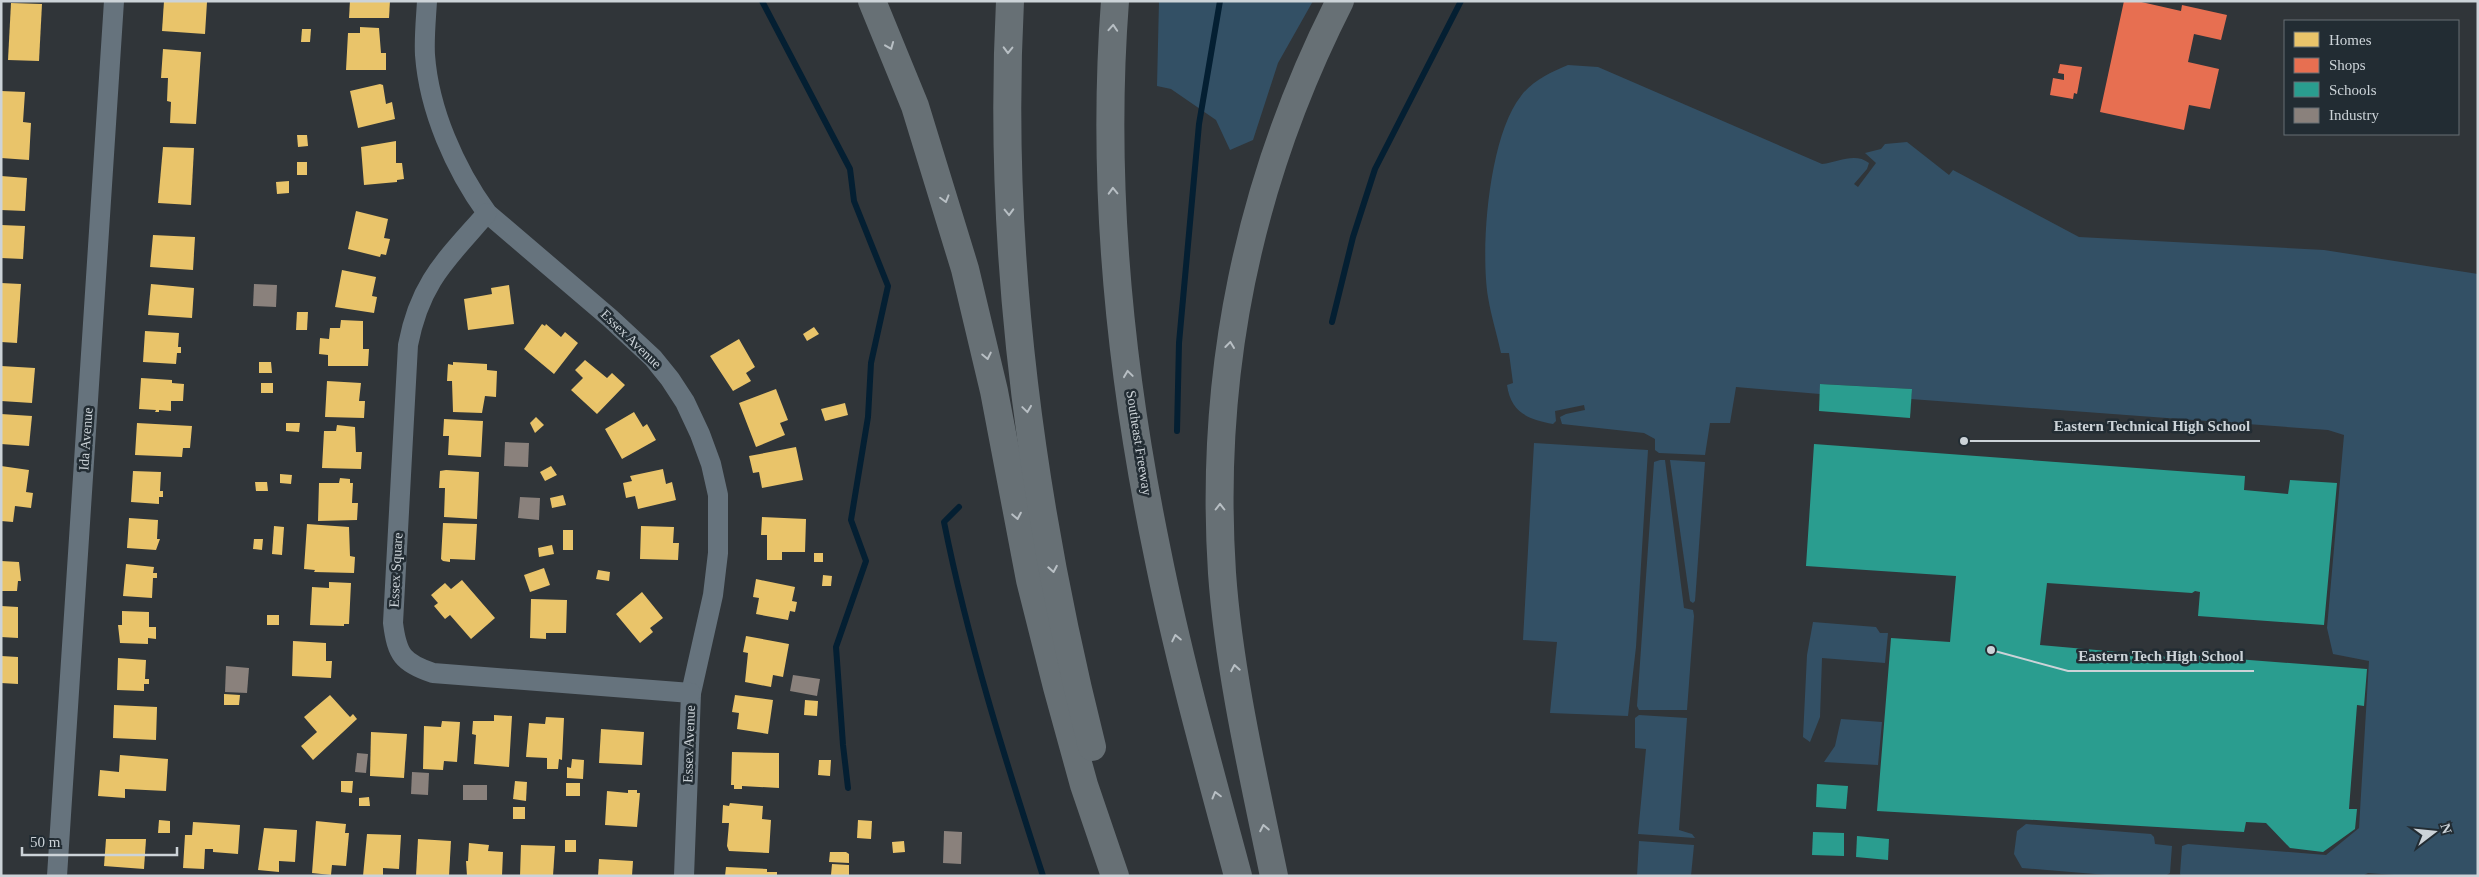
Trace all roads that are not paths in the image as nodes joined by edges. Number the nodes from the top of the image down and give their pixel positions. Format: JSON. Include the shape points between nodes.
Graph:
{"nodes":[{"id":1,"x":114,"y":1,"type":"edge"},
{"id":2,"x":427,"y":1,"type":"edge"},
{"id":3,"x":872,"y":1,"type":"edge"},
{"id":4,"x":1010,"y":1,"type":"edge"},
{"id":5,"x":1115,"y":1,"type":"edge"},
{"id":6,"x":1340,"y":1,"type":"edge"},
{"id":7,"x":487,"y":214,"type":"junction"},
{"id":8,"x":691,"y":693,"type":"junction"},
{"id":9,"x":57,"y":876,"type":"edge"},
{"id":10,"x":684,"y":876,"type":"edge"},
{"id":11,"x":1115,"y":876,"type":"edge"},
{"id":12,"x":1128,"y":876,"type":"edge"},
{"id":13,"x":1238,"y":876,"type":"edge"},
{"id":14,"x":1274,"y":876,"type":"edge"}],
"edges":[{"from":1,"to":9,"type":"street","name":"Ida Avenue"},
{"from":2,"to":7,"type":"street","name":"Essex Avenue","via":[[425,55],[434,105],[464,178]]},
{"from":3,"to":11,"type":"highway","one_way":true,"via":[[915,106],[965,269],[994,391],[1030,580],[1054,678],[1084,785]]},
{"from":4,"to":12,"type":"highway","one_way":true,"via":[[1007,141],[1010,252],[1019,359],[1053,573],[1076,683]]},
{"from":13,"to":5,"type":"highway","name":"Southeast Freeway","one_way":true,"via":[[1180,658],[1156,550],[1138,446],[1115,239],[1111,133]]},
{"from":14,"to":6,"type":"highway","one_way":true,"via":[[1229,633],[1222,575],[1220,447],[1232,328],[1248,246],[1288,117],[1313,54]]},
{"from":7,"to":8,"type":"street","name":"Essex Avenue","via":[[653,358],[680,394],[700,434],[718,495],[718,553],[713,595]]},
{"from":7,"to":8,"type":"street","name":"Essex Square","via":[[442,264],[428,284],[413,317],[408,346],[393,623],[399,650],[408,663],[433,673]]},
{"from":8,"to":10,"type":"street","name":"Essex Avenue"}]}
